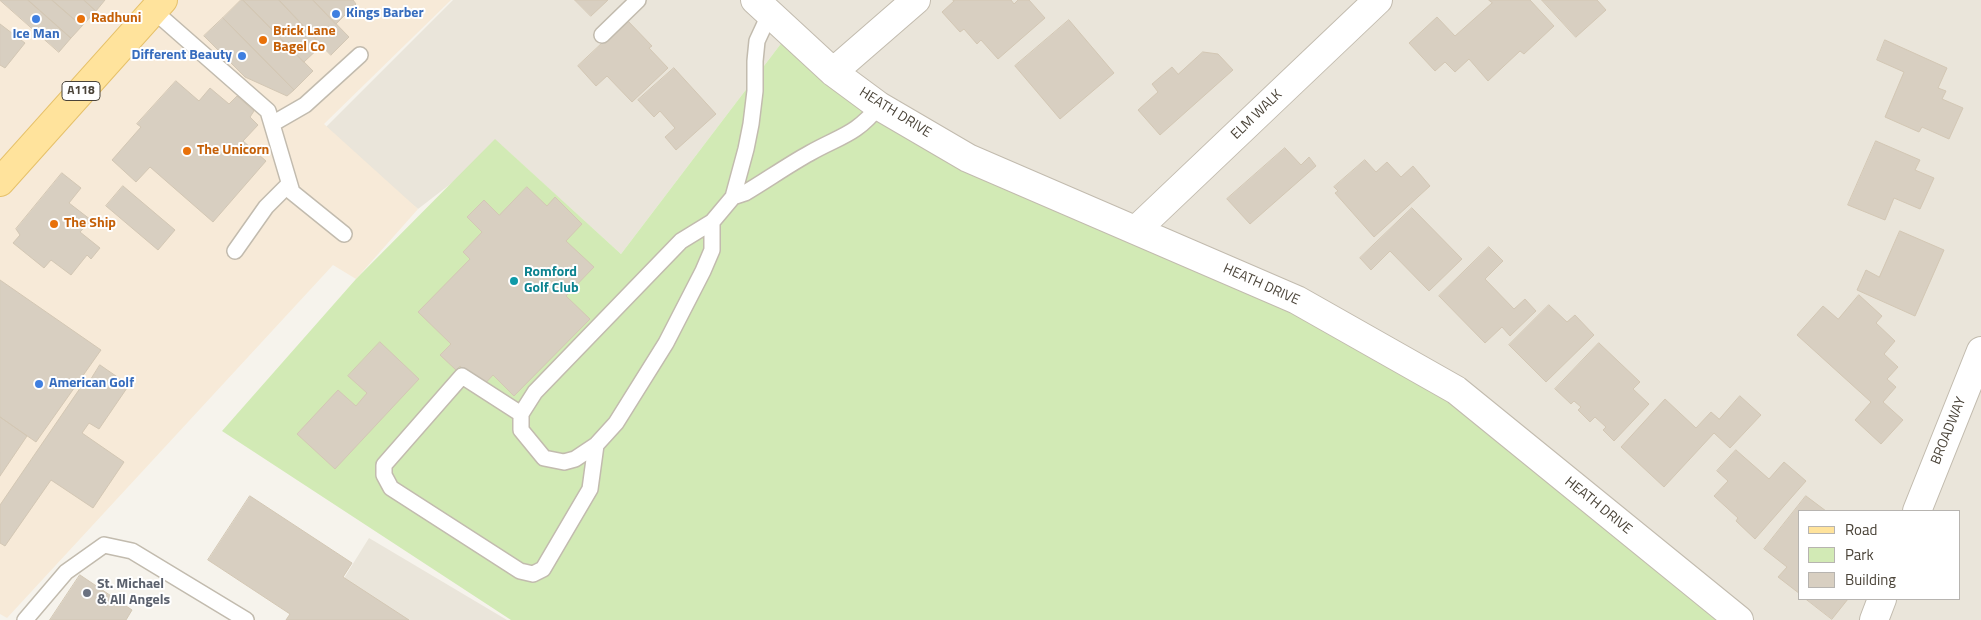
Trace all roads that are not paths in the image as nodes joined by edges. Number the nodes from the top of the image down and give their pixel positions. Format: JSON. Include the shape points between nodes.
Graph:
{"nodes":[{"id":1,"x":638,"y":0,"type":"edge"},
{"id":2,"x":916,"y":0,"type":"edge"},
{"id":3,"x":1378,"y":0,"type":"edge"},
{"id":4,"x":158,"y":5,"type":"edge"},
{"id":5,"x":762,"y":8,"type":"edge"},
{"id":6,"x":602,"y":35,"type":"dead end"},
{"id":7,"x":360,"y":54,"type":"dead end"},
{"id":8,"x":833,"y":72,"type":"junction"},
{"id":9,"x":879,"y":106,"type":"junction"},
{"id":10,"x":272,"y":124,"type":"junction"},
{"id":11,"x":1,"y":180,"type":"edge"},
{"id":12,"x":289,"y":184,"type":"junction"},
{"id":13,"x":732,"y":196,"type":"junction"},
{"id":14,"x":712,"y":222,"type":"junction"},
{"id":15,"x":1136,"y":230,"type":"junction"},
{"id":16,"x":344,"y":234,"type":"dead end"},
{"id":17,"x":235,"y":251,"type":"dead end"},
{"id":18,"x":1981,"y":351,"type":"edge"},
{"id":19,"x":521,"y":414,"type":"junction"},
{"id":20,"x":596,"y":445,"type":"junction"},
{"id":21,"x":1917,"y":510,"type":"edge"},
{"id":22,"x":1882,"y":600,"type":"edge"},
{"id":23,"x":25,"y":620,"type":"edge"},
{"id":24,"x":246,"y":620,"type":"edge"},
{"id":25,"x":1738,"y":620,"type":"edge"},
{"id":26,"x":1874,"y":620,"type":"edge"}],
"edges":[{"from":1,"to":6,"type":"lane"},
{"from":2,"to":8,"type":"street"},
{"from":3,"to":15,"type":"street","name":"ELM WALK"},
{"from":4,"to":10,"type":"lane","via":[[268,111]]},
{"from":4,"to":11,"type":"main road","number":"A118"},
{"from":5,"to":8,"type":"street","name":"HEATH DRIVE"},
{"from":5,"to":13,"type":"lane","via":[[751,124]]},
{"from":7,"to":10,"type":"lane","via":[[305,105]]},
{"from":8,"to":9,"type":"street","name":"HEATH DRIVE"},
{"from":9,"to":13,"type":"lane","via":[[852,132],[745,193]]},
{"from":9,"to":15,"type":"street","name":"HEATH DRIVE","via":[[968,158]]},
{"from":10,"to":12,"type":"lane"},
{"from":12,"to":16,"type":"lane","via":[[292,192]]},
{"from":12,"to":17,"type":"lane","via":[[266,207]]},
{"from":13,"to":14,"type":"lane"},
{"from":14,"to":19,"type":"lane","via":[[681,241],[535,392]]},
{"from":14,"to":20,"type":"lane","via":[[712,250],[666,343],[616,423]]},
{"from":15,"to":25,"type":"street","name":"HEATH DRIVE","via":[[1297,300],[1456,390]]},
{"from":18,"to":21,"type":"street","name":"BROADWAY"},
{"from":19,"to":20,"type":"lane","via":[[521,430],[544,458],[564,462],[575,459]]},
{"from":19,"to":20,"type":"lane","via":[[462,376],[384,465],[384,475],[392,488],[520,571],[533,574],[543,569],[590,489]]},
{"from":22,"to":26,"type":"street"},
{"from":23,"to":24,"type":"lane","via":[[66,572],[104,545],[132,551]]}]}
